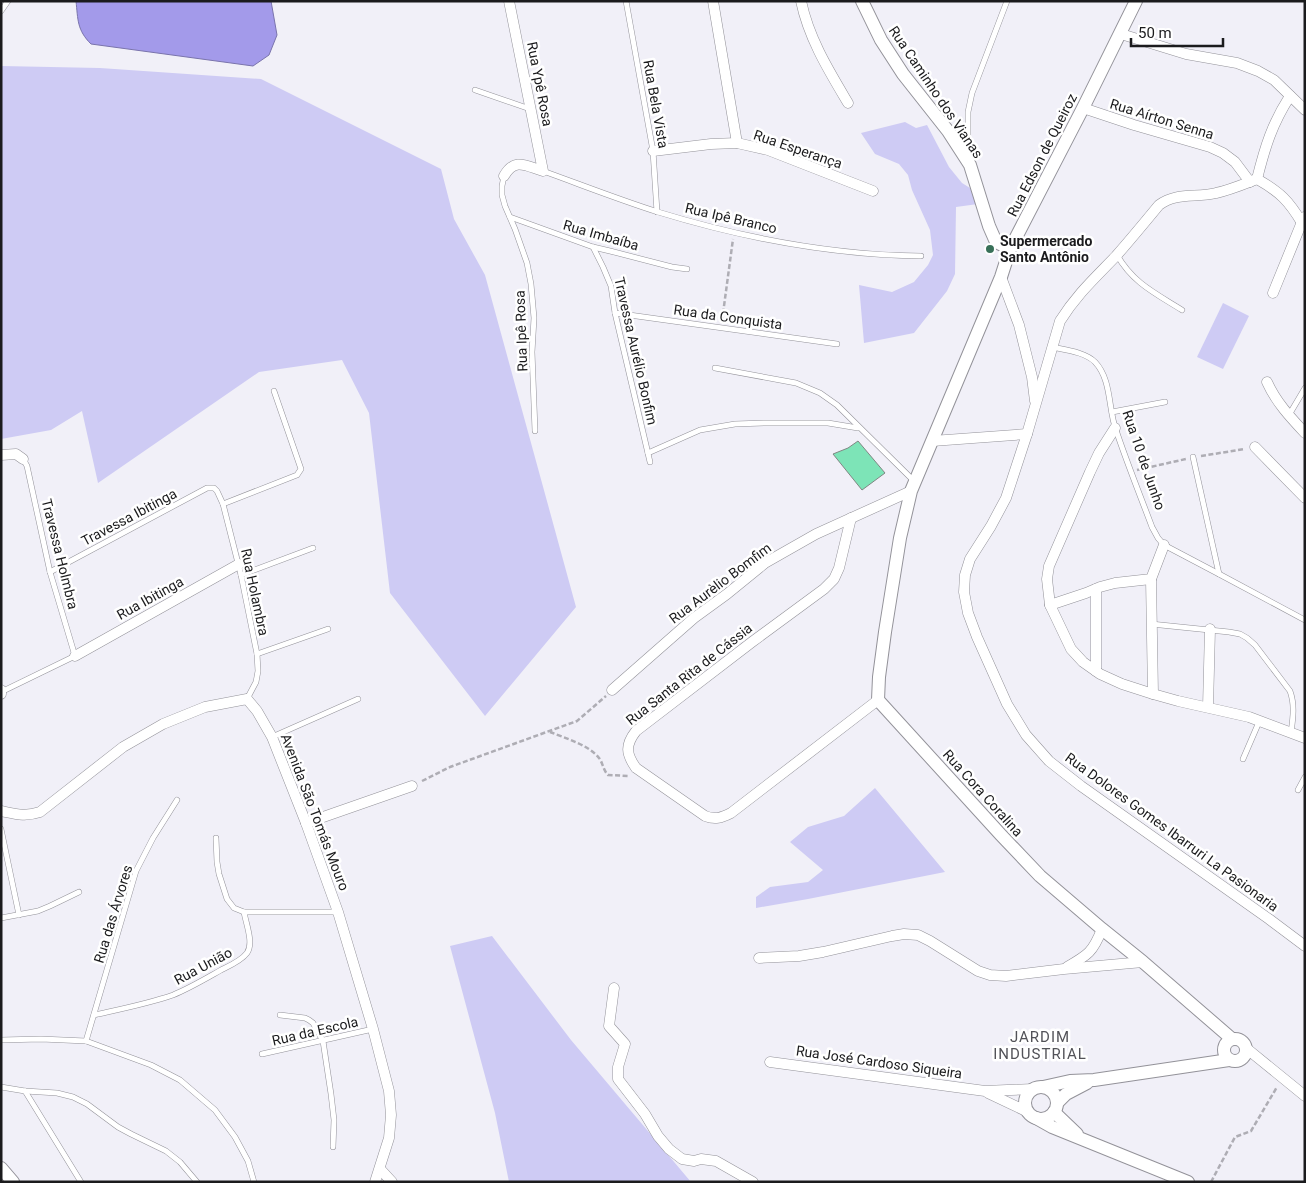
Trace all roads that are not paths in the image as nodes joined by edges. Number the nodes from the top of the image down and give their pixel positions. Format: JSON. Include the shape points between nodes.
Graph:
{"nodes":[{"id":1,"x":8,"y":1,"type":"edge"},
{"id":2,"x":510,"y":1,"type":"edge"},
{"id":3,"x":626,"y":1,"type":"edge"},
{"id":4,"x":713,"y":1,"type":"edge"},
{"id":5,"x":801,"y":1,"type":"edge"},
{"id":6,"x":862,"y":1,"type":"edge"},
{"id":7,"x":1007,"y":1,"type":"edge"},
{"id":8,"x":1136,"y":1,"type":"edge"},
{"id":9,"x":1,"y":11,"type":"edge"},
{"id":10,"x":1121,"y":34,"type":"junction"},
{"id":11,"x":475,"y":90,"type":"dead end"},
{"id":12,"x":1290,"y":96,"type":"junction"},
{"id":13,"x":848,"y":104,"type":"dead end"},
{"id":14,"x":1083,"y":108,"type":"junction"},
{"id":15,"x":531,"y":109,"type":"junction"},
{"id":16,"x":1305,"y":110,"type":"edge"},
{"id":17,"x":737,"y":143,"type":"junction"},
{"id":18,"x":653,"y":151,"type":"junction"},
{"id":19,"x":970,"y":165,"type":"junction"},
{"id":20,"x":543,"y":171,"type":"junction"},
{"id":21,"x":504,"y":176,"type":"joint"},
{"id":22,"x":1254,"y":180,"type":"junction"},
{"id":23,"x":873,"y":192,"type":"dead end"},
{"id":24,"x":657,"y":212,"type":"junction"},
{"id":25,"x":510,"y":217,"type":"junction"},
{"id":26,"x":1304,"y":221,"type":"edge"},
{"id":27,"x":593,"y":247,"type":"junction"},
{"id":28,"x":1010,"y":249,"type":"junction"},
{"id":29,"x":1117,"y":255,"type":"junction"},
{"id":30,"x":921,"y":256,"type":"dead end"},
{"id":31,"x":687,"y":268,"type":"dead end"},
{"id":32,"x":1001,"y":277,"type":"junction"},
{"id":33,"x":1273,"y":293,"type":"dead end"},
{"id":34,"x":1182,"y":310,"type":"dead end"},
{"id":35,"x":615,"y":313,"type":"junction"},
{"id":36,"x":837,"y":344,"type":"dead end"},
{"id":37,"x":1052,"y":347,"type":"junction"},
{"id":38,"x":714,"y":368,"type":"dead end"},
{"id":39,"x":1267,"y":382,"type":"dead end"},
{"id":40,"x":1305,"y":388,"type":"edge"},
{"id":41,"x":274,"y":391,"type":"dead end"},
{"id":42,"x":1165,"y":402,"type":"dead end"},
{"id":43,"x":1036,"y":404,"type":"junction"},
{"id":44,"x":1112,"y":412,"type":"junction"},
{"id":45,"x":1289,"y":415,"type":"junction"},
{"id":46,"x":859,"y":428,"type":"junction"},
{"id":47,"x":1115,"y":428,"type":"junction"},
{"id":48,"x":535,"y":431,"type":"dead end"},
{"id":49,"x":1305,"y":433,"type":"edge"},
{"id":50,"x":1027,"y":434,"type":"junction"},
{"id":51,"x":932,"y":440,"type":"junction"},
{"id":52,"x":1255,"y":447,"type":"dead end"},
{"id":53,"x":648,"y":453,"type":"junction"},
{"id":54,"x":1,"y":455,"type":"edge"},
{"id":55,"x":1193,"y":457,"type":"dead end"},
{"id":56,"x":23,"y":459,"type":"joint"},
{"id":57,"x":650,"y":462,"type":"dead end"},
{"id":58,"x":913,"y":486,"type":"junction"},
{"id":59,"x":217,"y":490,"type":"joint"},
{"id":60,"x":1305,"y":498,"type":"edge"},
{"id":61,"x":224,"y":504,"type":"junction"},
{"id":62,"x":851,"y":518,"type":"junction"},
{"id":63,"x":1164,"y":546,"type":"junction"},
{"id":64,"x":313,"y":548,"type":"dead end"},
{"id":65,"x":239,"y":564,"type":"junction"},
{"id":66,"x":50,"y":572,"type":"junction"},
{"id":67,"x":1219,"y":574,"type":"junction"},
{"id":68,"x":241,"y":575,"type":"junction"},
{"id":69,"x":1151,"y":579,"type":"junction"},
{"id":70,"x":1096,"y":589,"type":"junction"},
{"id":71,"x":1050,"y":605,"type":"junction"},
{"id":72,"x":1305,"y":620,"type":"edge"},
{"id":73,"x":1151,"y":624,"type":"junction"},
{"id":74,"x":328,"y":629,"type":"dead end"},
{"id":75,"x":1210,"y":629,"type":"junction"},
{"id":76,"x":257,"y":654,"type":"junction"},
{"id":77,"x":76,"y":656,"type":"junction"},
{"id":78,"x":1096,"y":671,"type":"junction"},
{"id":79,"x":612,"y":690,"type":"road end"},
{"id":80,"x":1,"y":692,"type":"edge"},
{"id":81,"x":1154,"y":694,"type":"junction"},
{"id":82,"x":247,"y":698,"type":"junction"},
{"id":83,"x":358,"y":699,"type":"dead end"},
{"id":84,"x":878,"y":700,"type":"junction"},
{"id":85,"x":1208,"y":707,"type":"junction"},
{"id":86,"x":1259,"y":722,"type":"junction"},
{"id":87,"x":1291,"y":732,"type":"junction"},
{"id":88,"x":272,"y":737,"type":"junction"},
{"id":89,"x":1305,"y":738,"type":"edge"},
{"id":90,"x":1243,"y":759,"type":"dead end"},
{"id":91,"x":1305,"y":777,"type":"edge"},
{"id":92,"x":412,"y":786,"type":"road end"},
{"id":93,"x":1298,"y":790,"type":"dead end"},
{"id":94,"x":177,"y":800,"type":"dead end"},
{"id":95,"x":1,"y":811,"type":"edge"},
{"id":96,"x":306,"y":823,"type":"junction"},
{"id":97,"x":1,"y":829,"type":"edge"},
{"id":98,"x":216,"y":838,"type":"dead end"},
{"id":99,"x":79,"y":892,"type":"dead end"},
{"id":100,"x":244,"y":912,"type":"junction"},
{"id":101,"x":338,"y":912,"type":"junction"},
{"id":102,"x":19,"y":915,"type":"junction"},
{"id":103,"x":1,"y":918,"type":"edge"},
{"id":104,"x":1102,"y":929,"type":"junction"},
{"id":105,"x":1305,"y":946,"type":"edge"},
{"id":106,"x":758,"y":958,"type":"dead end"},
{"id":107,"x":1143,"y":962,"type":"junction"},
{"id":108,"x":1064,"y":968,"type":"junction"},
{"id":109,"x":614,"y":988,"type":"dead end"},
{"id":110,"x":94,"y":1015,"type":"junction"},
{"id":111,"x":280,"y":1015,"type":"dead end"},
{"id":112,"x":373,"y":1029,"type":"junction"},
{"id":113,"x":1232,"y":1039,"type":"junction"},
{"id":114,"x":1,"y":1040,"type":"edge"},
{"id":115,"x":86,"y":1041,"type":"junction"},
{"id":116,"x":322,"y":1041,"type":"junction"},
{"id":117,"x":1246,"y":1048,"type":"junction"},
{"id":118,"x":262,"y":1054,"type":"dead end"},
{"id":119,"x":1230,"y":1060,"type":"junction"},
{"id":120,"x":770,"y":1062,"type":"dead end"},
{"id":121,"x":1094,"y":1080,"type":"junction"},
{"id":122,"x":1,"y":1087,"type":"edge"},
{"id":123,"x":1038,"y":1088,"type":"junction"},
{"id":124,"x":24,"y":1091,"type":"junction"},
{"id":125,"x":984,"y":1091,"type":"junction"},
{"id":126,"x":1305,"y":1096,"type":"edge"},
{"id":127,"x":1055,"y":1107,"type":"junction"},
{"id":128,"x":1032,"y":1115,"type":"junction"},
{"id":129,"x":1080,"y":1138,"type":"junction"},
{"id":130,"x":332,"y":1147,"type":"dead end"},
{"id":131,"x":1,"y":1168,"type":"edge"},
{"id":132,"x":380,"y":1169,"type":"junction"},
{"id":133,"x":13,"y":1182,"type":"edge"},
{"id":134,"x":81,"y":1182,"type":"edge"},
{"id":135,"x":197,"y":1182,"type":"edge"},
{"id":136,"x":254,"y":1182,"type":"edge"},
{"id":137,"x":375,"y":1182,"type":"edge"},
{"id":138,"x":392,"y":1182,"type":"edge"},
{"id":139,"x":752,"y":1182,"type":"edge"},
{"id":140,"x":1188,"y":1182,"type":"edge"}],
"edges":[{"from":1,"to":9,"type":"lane"},
{"from":2,"to":15,"type":"street","name":"Rua Ypê Rosa"},
{"from":3,"to":18,"type":"lane","name":"Rua Bela Vista"},
{"from":4,"to":17,"type":"street"},
{"from":5,"to":13,"type":"street","via":[[812,37]]},
{"from":6,"to":19,"type":"street","name":"Rua Caminho dos Vianas","via":[[881,40],[903,74]]},
{"from":7,"to":19,"type":"lane","via":[[972,93],[968,112]]},
{"from":8,"to":10,"type":"street","name":"Rua Edson de Queiroz"},
{"from":10,"to":12,"type":"street","via":[[1186,54],[1238,63],[1274,80]]},
{"from":10,"to":14,"type":"street","name":"Rua Edson de Queiroz"},
{"from":11,"to":15,"type":"lane"},
{"from":12,"to":16,"type":"street"},
{"from":12,"to":22,"type":"street","via":[[1272,129]]},
{"from":14,"to":22,"type":"street","name":"Rua Aírton Senna","via":[[1210,147],[1235,162]]},
{"from":14,"to":28,"type":"street","name":"Rua Edson de Queiroz"},
{"from":15,"to":20,"type":"street","name":"Rua Ypê Rosa"},
{"from":17,"to":18,"type":"street","name":"Rua Esperança"},
{"from":17,"to":23,"type":"street","name":"Rua Esperança","via":[[768,150]]},
{"from":18,"to":24,"type":"lane","name":"Rua Bela Vista"},
{"from":19,"to":28,"type":"street","name":"Rua Caminho dos Vianas","via":[[988,226],[996,242]]},
{"from":20,"to":21,"type":"street","via":[[515,164]]},
{"from":20,"to":24,"type":"lane","name":"Rua Ipê Branco"},
{"from":21,"to":25,"type":"lane","name":"Rua Ipê Rosa","via":[[502,195]]},
{"from":22,"to":26,"type":"street","via":[[1274,188]]},
{"from":22,"to":29,"type":"street","name":"Rua Dolores Gomes Ibarruri La Pasionaria","via":[[1216,193],[1167,199]]},
{"from":24,"to":30,"type":"lane","name":"Rua Ipê Branco","via":[[734,232],[858,254]]},
{"from":25,"to":27,"type":"lane","name":"Rua Imbaíba"},
{"from":25,"to":48,"type":"lane","name":"Rua Ipê Rosa","via":[[531,284]]},
{"from":26,"to":33,"type":"street"},
{"from":27,"to":31,"type":"lane","name":"Rua Imbaíba"},
{"from":27,"to":35,"type":"lane","name":"Travessa Aurélio Bonfim","via":[[611,286]]},
{"from":28,"to":32,"type":"street","name":"Rua Edson de Queiroz"},
{"from":29,"to":34,"type":"lane","via":[[1140,283]]},
{"from":29,"to":37,"type":"street","name":"Rua Dolores Gomes Ibarruri La Pasionaria","via":[[1071,304],[1060,321]]},
{"from":32,"to":43,"type":"street","via":[[1020,325]]},
{"from":32,"to":51,"type":"street","name":"Rua Edson de Queiroz"},
{"from":35,"to":36,"type":"lane","name":"Rua da Conquista"},
{"from":35,"to":53,"type":"lane","name":"Travessa Aurélio Bonfim"},
{"from":37,"to":43,"type":"street","name":"Rua Dolores Gomes Ibarruri La Pasionaria"},
{"from":37,"to":44,"type":"lane","name":"Rua 10 de Junho","via":[[1094,360],[1106,382]]},
{"from":38,"to":46,"type":"lane","via":[[796,383],[820,393]]},
{"from":39,"to":45,"type":"street"},
{"from":40,"to":45,"type":"lane"},
{"from":41,"to":61,"type":"lane","via":[[301,470]]},
{"from":42,"to":44,"type":"lane"},
{"from":43,"to":50,"type":"street","name":"Rua Dolores Gomes Ibarruri La Pasionaria"},
{"from":44,"to":47,"type":"lane","name":"Rua 10 de Junho"},
{"from":45,"to":49,"type":"street"},
{"from":46,"to":53,"type":"lane","via":[[828,423],[735,424],[700,430]]},
{"from":46,"to":58,"type":"lane"},
{"from":47,"to":63,"type":"lane","name":"Rua 10 de Junho","via":[[1152,527]]},
{"from":47,"to":71,"type":"street","via":[[1090,472],[1050,566],[1047,579]]},
{"from":50,"to":51,"type":"street"},
{"from":50,"to":105,"type":"street","name":"Rua Dolores Gomes Ibarruri La Pasionaria","via":[[1006,498],[970,559],[965,575],[968,613],[1007,704],[1026,735],[1050,761]]},
{"from":51,"to":58,"type":"street","name":"Rua Edson de Queiroz"},
{"from":52,"to":60,"type":"street"},
{"from":53,"to":57,"type":"lane","name":"Travessa Aurélio Bonfim"},
{"from":54,"to":56,"type":"street","via":[[16,454]]},
{"from":55,"to":67,"type":"lane"},
{"from":56,"to":66,"type":"lane","name":"Travessa Holmbra"},
{"from":58,"to":62,"type":"street","name":"Rua Aurèlio Bomfim"},
{"from":58,"to":84,"type":"street","via":[[900,538]]},
{"from":59,"to":61,"type":"lane","name":"Rua Holambra"},
{"from":59,"to":66,"type":"lane","name":"Travessa Ibitinga","via":[[207,488]]},
{"from":61,"to":65,"type":"lane","name":"Rua Holambra"},
{"from":62,"to":79,"type":"street","name":"Rua Aurèlio Bomfim","via":[[765,563],[694,618]]},
{"from":62,"to":84,"type":"street","name":"Rua Santa Rita de Cássia","via":[[839,568],[824,590],[636,731],[630,738],[630,758],[636,768],[705,816],[722,818]]},
{"from":63,"to":67,"type":"lane"},
{"from":63,"to":69,"type":"street"},
{"from":64,"to":68,"type":"lane"},
{"from":65,"to":68,"type":"lane","name":"Rua Holambra"},
{"from":65,"to":77,"type":"street","name":"Rua Ibitinga"},
{"from":66,"to":77,"type":"lane","name":"Travessa Holmbra"},
{"from":67,"to":72,"type":"lane"},
{"from":68,"to":76,"type":"lane","name":"Rua Holambra"},
{"from":69,"to":70,"type":"street","via":[[1115,583]]},
{"from":69,"to":73,"type":"street"},
{"from":70,"to":71,"type":"street"},
{"from":70,"to":78,"type":"street"},
{"from":71,"to":78,"type":"street","via":[[1071,649]]},
{"from":73,"to":75,"type":"lane"},
{"from":73,"to":81,"type":"street"},
{"from":74,"to":76,"type":"lane"},
{"from":75,"to":85,"type":"street"},
{"from":75,"to":87,"type":"lane","via":[[1240,634],[1255,645],[1290,691],[1294,709]]},
{"from":76,"to":82,"type":"lane","name":"Rua Holambra","via":[[256,682]]},
{"from":77,"to":80,"type":"lane"},
{"from":78,"to":81,"type":"street","via":[[1122,684]]},
{"from":81,"to":85,"type":"street"},
{"from":82,"to":88,"type":"street","name":"Avenida São Tomás Mouro"},
{"from":82,"to":95,"type":"street","via":[[205,707],[163,724],[123,747],[40,812],[30,816]]},
{"from":83,"to":88,"type":"lane"},
{"from":84,"to":104,"type":"street","name":"Rua Cora Coralina","via":[[1040,876]]},
{"from":85,"to":86,"type":"street"},
{"from":86,"to":87,"type":"street"},
{"from":86,"to":90,"type":"lane"},
{"from":87,"to":89,"type":"street"},
{"from":88,"to":96,"type":"street","name":"Avenida São Tomás Mouro"},
{"from":91,"to":93,"type":"lane"},
{"from":92,"to":96,"type":"street"},
{"from":94,"to":110,"type":"lane","name":"Rua das Árvores","via":[[152,838],[136,871]]},
{"from":96,"to":101,"type":"street","name":"Avenida São Tomás Mouro"},
{"from":97,"to":102,"type":"lane"},
{"from":98,"to":100,"type":"lane","via":[[219,874],[227,899],[234,908]]},
{"from":99,"to":102,"type":"lane","via":[[38,911]]},
{"from":100,"to":101,"type":"lane"},
{"from":100,"to":110,"type":"lane","name":"Rua União","via":[[250,947],[239,960],[174,994],[150,1003]]},
{"from":101,"to":112,"type":"street","name":"Avenida São Tomás Mouro"},
{"from":102,"to":103,"type":"lane"},
{"from":104,"to":107,"type":"street","name":"Rua Cora Coralina"},
{"from":104,"to":108,"type":"street","via":[[1090,952]]},
{"from":106,"to":108,"type":"street","via":[[799,956],[904,934],[930,940],[978,971],[990,975],[1006,976]]},
{"from":107,"to":108,"type":"street"},
{"from":107,"to":113,"type":"street","name":"Rua Cora Coralina"},
{"from":109,"to":139,"type":"street","via":[[609,1026],[625,1044],[618,1080],[658,1136],[682,1159],[716,1161]]},
{"from":110,"to":115,"type":"lane","name":"Rua das Árvores"},
{"from":111,"to":116,"type":"lane","via":[[309,1020]]},
{"from":112,"to":116,"type":"lane","name":"Rua da Escola"},
{"from":112,"to":132,"type":"street","name":"Avenida São Tomás Mouro","via":[[389,1091],[391,1115],[389,1138]]},
{"from":113,"to":117,"type":"street","via":[[1240,1040]]},
{"from":113,"to":119,"type":"street","via":[[1224,1051]]},
{"from":114,"to":115,"type":"lane"},
{"from":115,"to":136,"type":"lane","via":[[151,1065],[180,1080],[215,1110],[235,1137],[248,1161]]},
{"from":116,"to":118,"type":"lane","name":"Rua da Escola"},
{"from":116,"to":130,"type":"lane","via":[[334,1120]]},
{"from":117,"to":119,"type":"street","via":[[1241,1060]]},
{"from":117,"to":126,"type":"street"},
{"from":119,"to":121,"type":"street"},
{"from":120,"to":125,"type":"street","name":"Rua José Cardoso Siqueira"},
{"from":121,"to":123,"type":"street"},
{"from":121,"to":127,"type":"street","via":[[1073,1089]]},
{"from":122,"to":124,"type":"lane"},
{"from":123,"to":125,"type":"street","name":"Rua José Cardoso Siqueira"},
{"from":123,"to":127,"type":"street","via":[[1051,1091],[1056,1098]]},
{"from":123,"to":128,"type":"street","via":[[1026,1097],[1025,1107]]},
{"from":124,"to":134,"type":"lane"},
{"from":124,"to":135,"type":"lane","via":[[57,1093],[80,1100],[118,1127],[166,1151]]},
{"from":125,"to":128,"type":"street","name":"Rua José Cardoso Siqueira"},
{"from":127,"to":128,"type":"street","via":[[1046,1118]]},
{"from":127,"to":129,"type":"street","name":"Rua José Cardoso Siqueira"},
{"from":128,"to":129,"type":"street","name":"Rua José Cardoso Siqueira"},
{"from":129,"to":140,"type":"street","name":"Rua José Cardoso Siqueira"},
{"from":131,"to":133,"type":"street"},
{"from":132,"to":137,"type":"street","name":"Avenida São Tomás Mouro"},
{"from":132,"to":138,"type":"street"}]}
